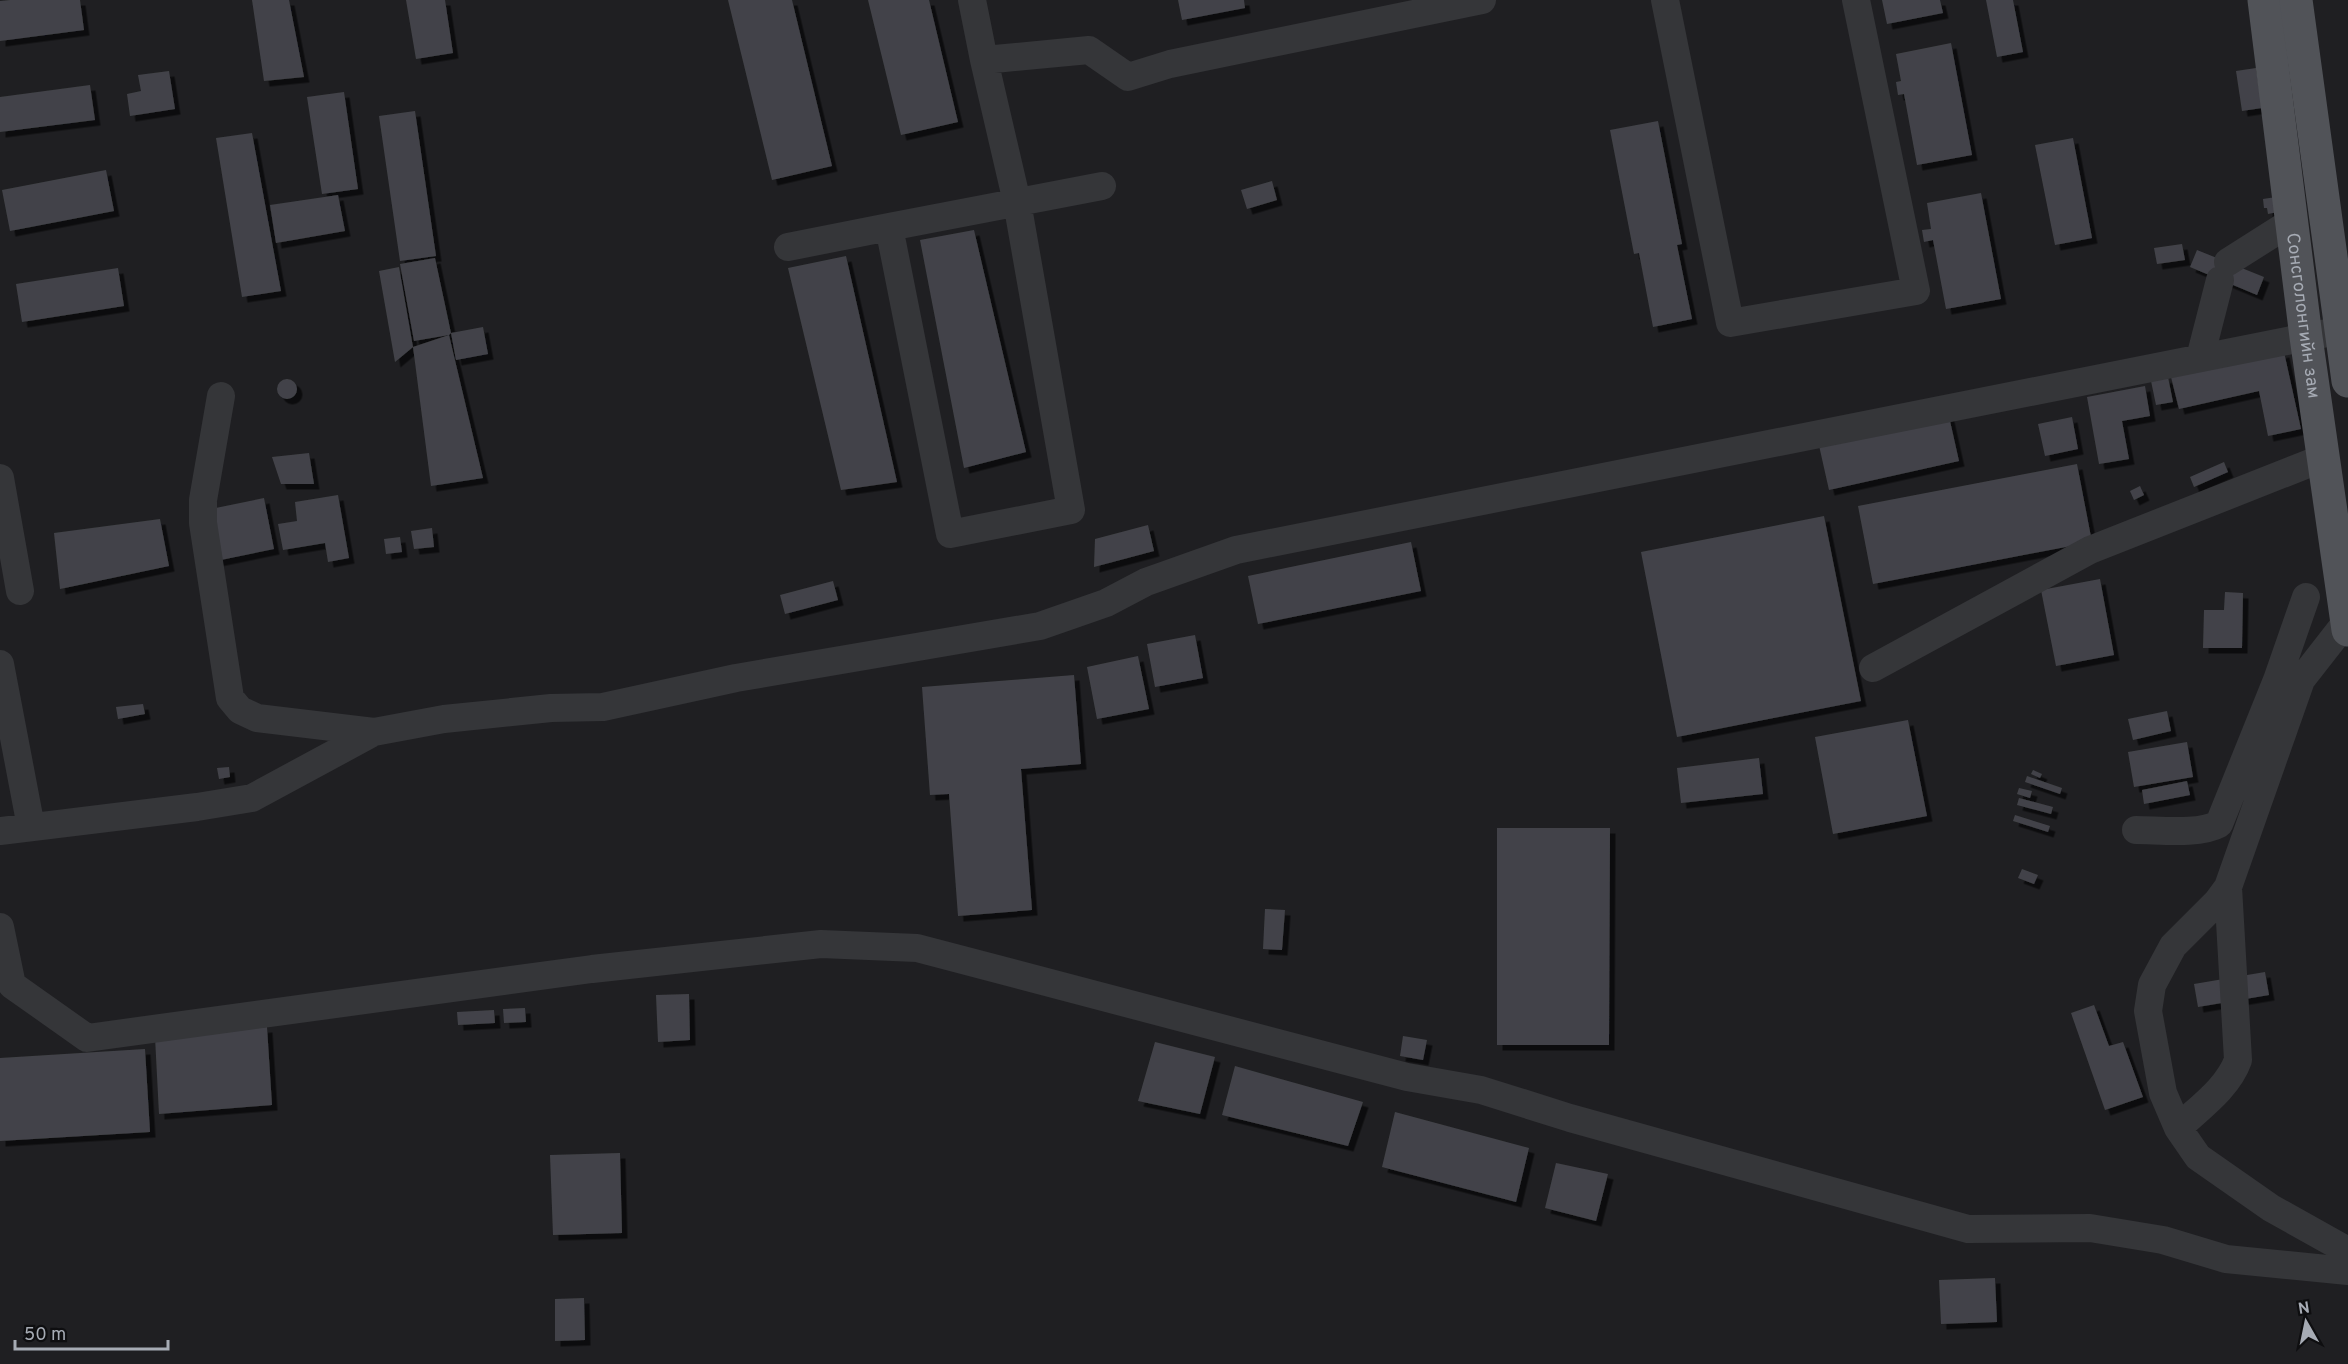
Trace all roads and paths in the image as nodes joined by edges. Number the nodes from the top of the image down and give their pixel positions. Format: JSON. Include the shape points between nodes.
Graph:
{"nodes":[{"id":1,"x":972,"y":0,"type":"edge"},
{"id":2,"x":1482,"y":0,"type":"edge"},
{"id":3,"x":1665,"y":0,"type":"edge"},
{"id":4,"x":1856,"y":0,"type":"edge"},
{"id":5,"x":2264,"y":0,"type":"edge"},
{"id":6,"x":2296,"y":0,"type":"edge"},
{"id":7,"x":984,"y":60,"type":"junction"},
{"id":8,"x":1102,"y":186,"type":"dead end"},
{"id":9,"x":1017,"y":202,"type":"junction"},
{"id":10,"x":2291,"y":222,"type":"junction"},
{"id":11,"x":889,"y":227,"type":"junction"},
{"id":12,"x":788,"y":247,"type":"dead end"},
{"id":13,"x":2342,"y":330,"type":"junction"},
{"id":14,"x":2306,"y":338,"type":"junction"},
{"id":15,"x":2200,"y":358,"type":"junction"},
{"id":16,"x":2348,"y":381,"type":"edge"},
{"id":17,"x":221,"y":396,"type":"dead end"},
{"id":18,"x":2323,"y":458,"type":"junction"},
{"id":19,"x":0,"y":478,"type":"edge"},
{"id":20,"x":20,"y":591,"type":"dead end"},
{"id":21,"x":2306,"y":597,"type":"dead end"},
{"id":22,"x":2347,"y":626,"type":"edge"},
{"id":23,"x":0,"y":664,"type":"edge"},
{"id":24,"x":1873,"y":668,"type":"dead end"},
{"id":25,"x":2287,"y":685,"type":"junction"},
{"id":26,"x":374,"y":732,"type":"junction"},
{"id":27,"x":31,"y":827,"type":"junction"},
{"id":28,"x":2136,"y":830,"type":"dead end"},
{"id":29,"x":0,"y":831,"type":"edge"},
{"id":30,"x":2228,"y":887,"type":"junction"},
{"id":31,"x":0,"y":927,"type":"edge"},
{"id":32,"x":2178,"y":1128,"type":"junction"},
{"id":33,"x":2348,"y":1251,"type":"edge"},
{"id":34,"x":2348,"y":1271,"type":"edge"}],
"edges":[{"from":1,"to":7,"type":"street"},
{"from":2,"to":7,"type":"street","via":[[1170,64],[1128,77],[1089,50]]},
{"from":3,"to":4,"type":"street","via":[[1730,323],[1916,291]]},
{"from":5,"to":10,"type":"main road","name":"Сонсголонгийн зам"},
{"from":6,"to":13,"type":"main road","name":"Сонсголонгийн зам"},
{"from":7,"to":9,"type":"street"},
{"from":8,"to":9,"type":"street"},
{"from":9,"to":11,"type":"street"},
{"from":9,"to":11,"type":"street","via":[[1071,510],[950,534]]},
{"from":10,"to":14,"type":"main road","name":"Сонсголонгийн зам"},
{"from":10,"to":15,"type":"street","via":[[2224,271]]},
{"from":11,"to":12,"type":"street"},
{"from":13,"to":14,"type":"street"},
{"from":13,"to":16,"type":"main road","name":"Сонсголонгийн зам"},
{"from":14,"to":15,"type":"street"},
{"from":14,"to":18,"type":"main road","name":"Сонсголонгийн зам"},
{"from":15,"to":26,"type":"street","via":[[1236,550],[1040,626],[736,678],[603,707],[444,718]]},
{"from":17,"to":26,"type":"street","via":[[203,500],[203,523],[231,698],[240,710],[257,718]]},
{"from":18,"to":22,"type":"main road","name":"Сонсголонгийн зам"},
{"from":18,"to":24,"type":"street","via":[[2090,550]]},
{"from":19,"to":20,"type":"street"},
{"from":21,"to":25,"type":"street"},
{"from":22,"to":25,"type":"street","via":[[2301,680]]},
{"from":23,"to":27,"type":"street"},
{"from":25,"to":28,"type":"street","via":[[2219,824],[2199,829]]},
{"from":25,"to":30,"type":"street"},
{"from":26,"to":27,"type":"street","via":[[252,798]]},
{"from":27,"to":29,"type":"street"},
{"from":30,"to":32,"type":"street","via":[[2238,1060],[2222,1087]]},
{"from":30,"to":32,"type":"street","via":[[2217,903],[2172,946],[2152,985],[2148,1011],[2163,1093]]},
{"from":31,"to":34,"type":"street","via":[[12,985],[87,1038],[592,969],[809,945],[917,948],[1407,1077],[1481,1090],[1968,1229],[2090,1228],[2163,1240],[2226,1259]]},
{"from":32,"to":33,"type":"street","via":[[2198,1157],[2271,1208]]}]}
